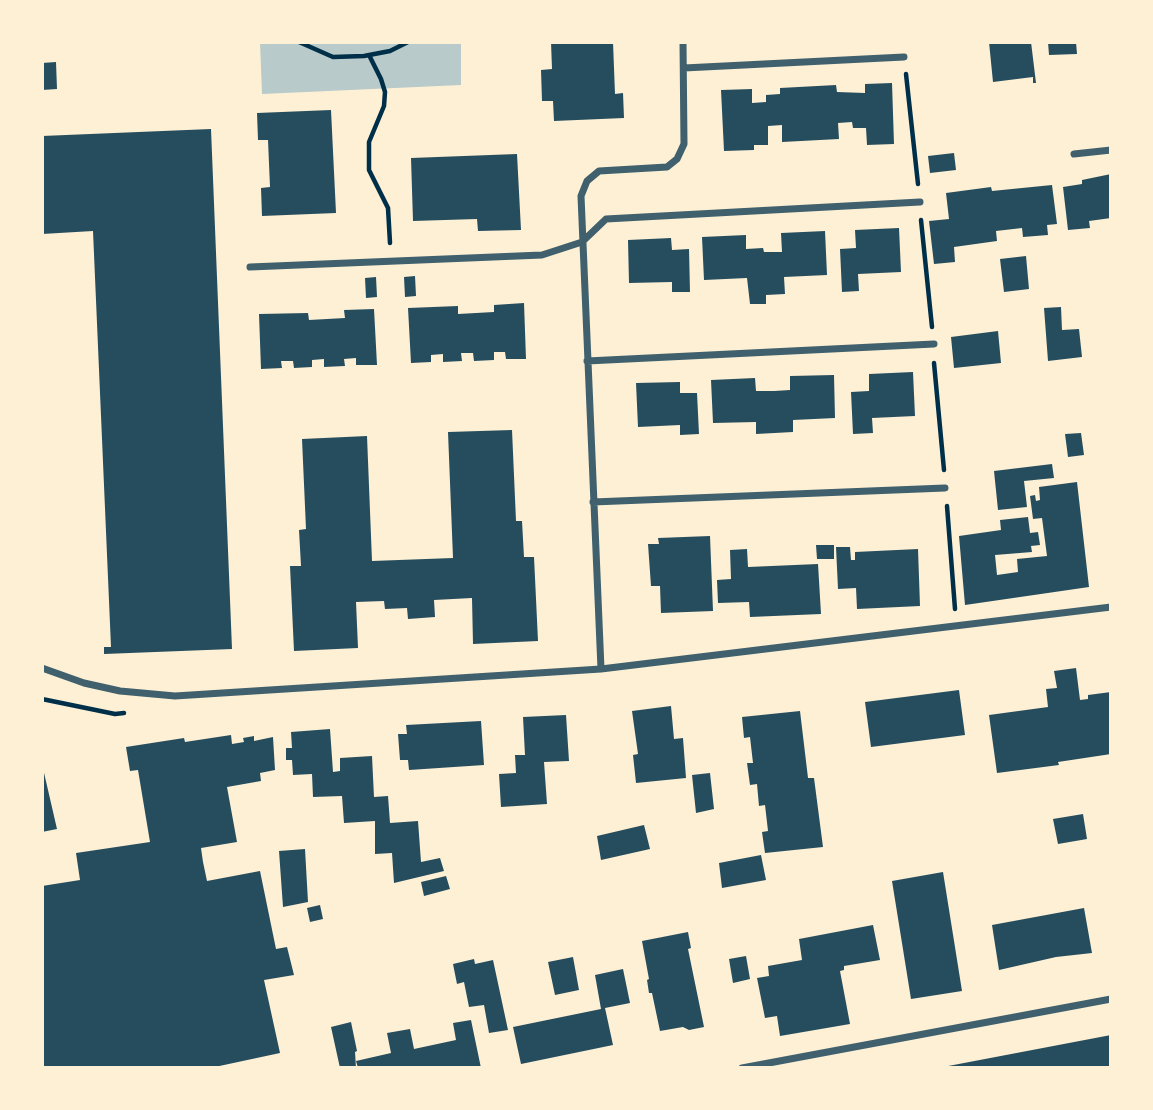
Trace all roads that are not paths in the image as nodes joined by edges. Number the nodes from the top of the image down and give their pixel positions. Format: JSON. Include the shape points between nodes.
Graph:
{"nodes":[{"id":1,"x":683,"y":42,"type":"edge"},
{"id":2,"x":904,"y":57,"type":"dead end"},
{"id":3,"x":684,"y":68,"type":"junction"},
{"id":4,"x":1111,"y":150,"type":"edge"},
{"id":5,"x":1074,"y":154,"type":"dead end"},
{"id":6,"x":919,"y":202,"type":"dead end"},
{"id":7,"x":582,"y":242,"type":"junction"},
{"id":8,"x":250,"y":267,"type":"dead end"},
{"id":9,"x":934,"y":344,"type":"dead end"},
{"id":10,"x":587,"y":361,"type":"junction"},
{"id":11,"x":945,"y":488,"type":"dead end"},
{"id":12,"x":593,"y":502,"type":"junction"},
{"id":13,"x":1111,"y":607,"type":"edge"},
{"id":14,"x":42,"y":668,"type":"edge"},
{"id":15,"x":601,"y":669,"type":"junction"},
{"id":16,"x":1111,"y":999,"type":"edge"},
{"id":17,"x":741,"y":1068,"type":"edge"}],
"edges":[{"from":1,"to":3,"type":"street"},
{"from":2,"to":3,"type":"street"},
{"from":3,"to":7,"type":"street","via":[[684,144],[677,159],[667,167],[599,171],[587,181],[581,196]]},
{"from":4,"to":5,"type":"street"},
{"from":6,"to":7,"type":"street","via":[[606,219]]},
{"from":7,"to":8,"type":"street","via":[[542,256]]},
{"from":7,"to":10,"type":"street"},
{"from":9,"to":10,"type":"street"},
{"from":10,"to":12,"type":"street"},
{"from":11,"to":12,"type":"street"},
{"from":12,"to":15,"type":"street"},
{"from":13,"to":15,"type":"street"},
{"from":14,"to":15,"type":"street","via":[[120,691],[174,696]]},
{"from":16,"to":17,"type":"street"}]}
